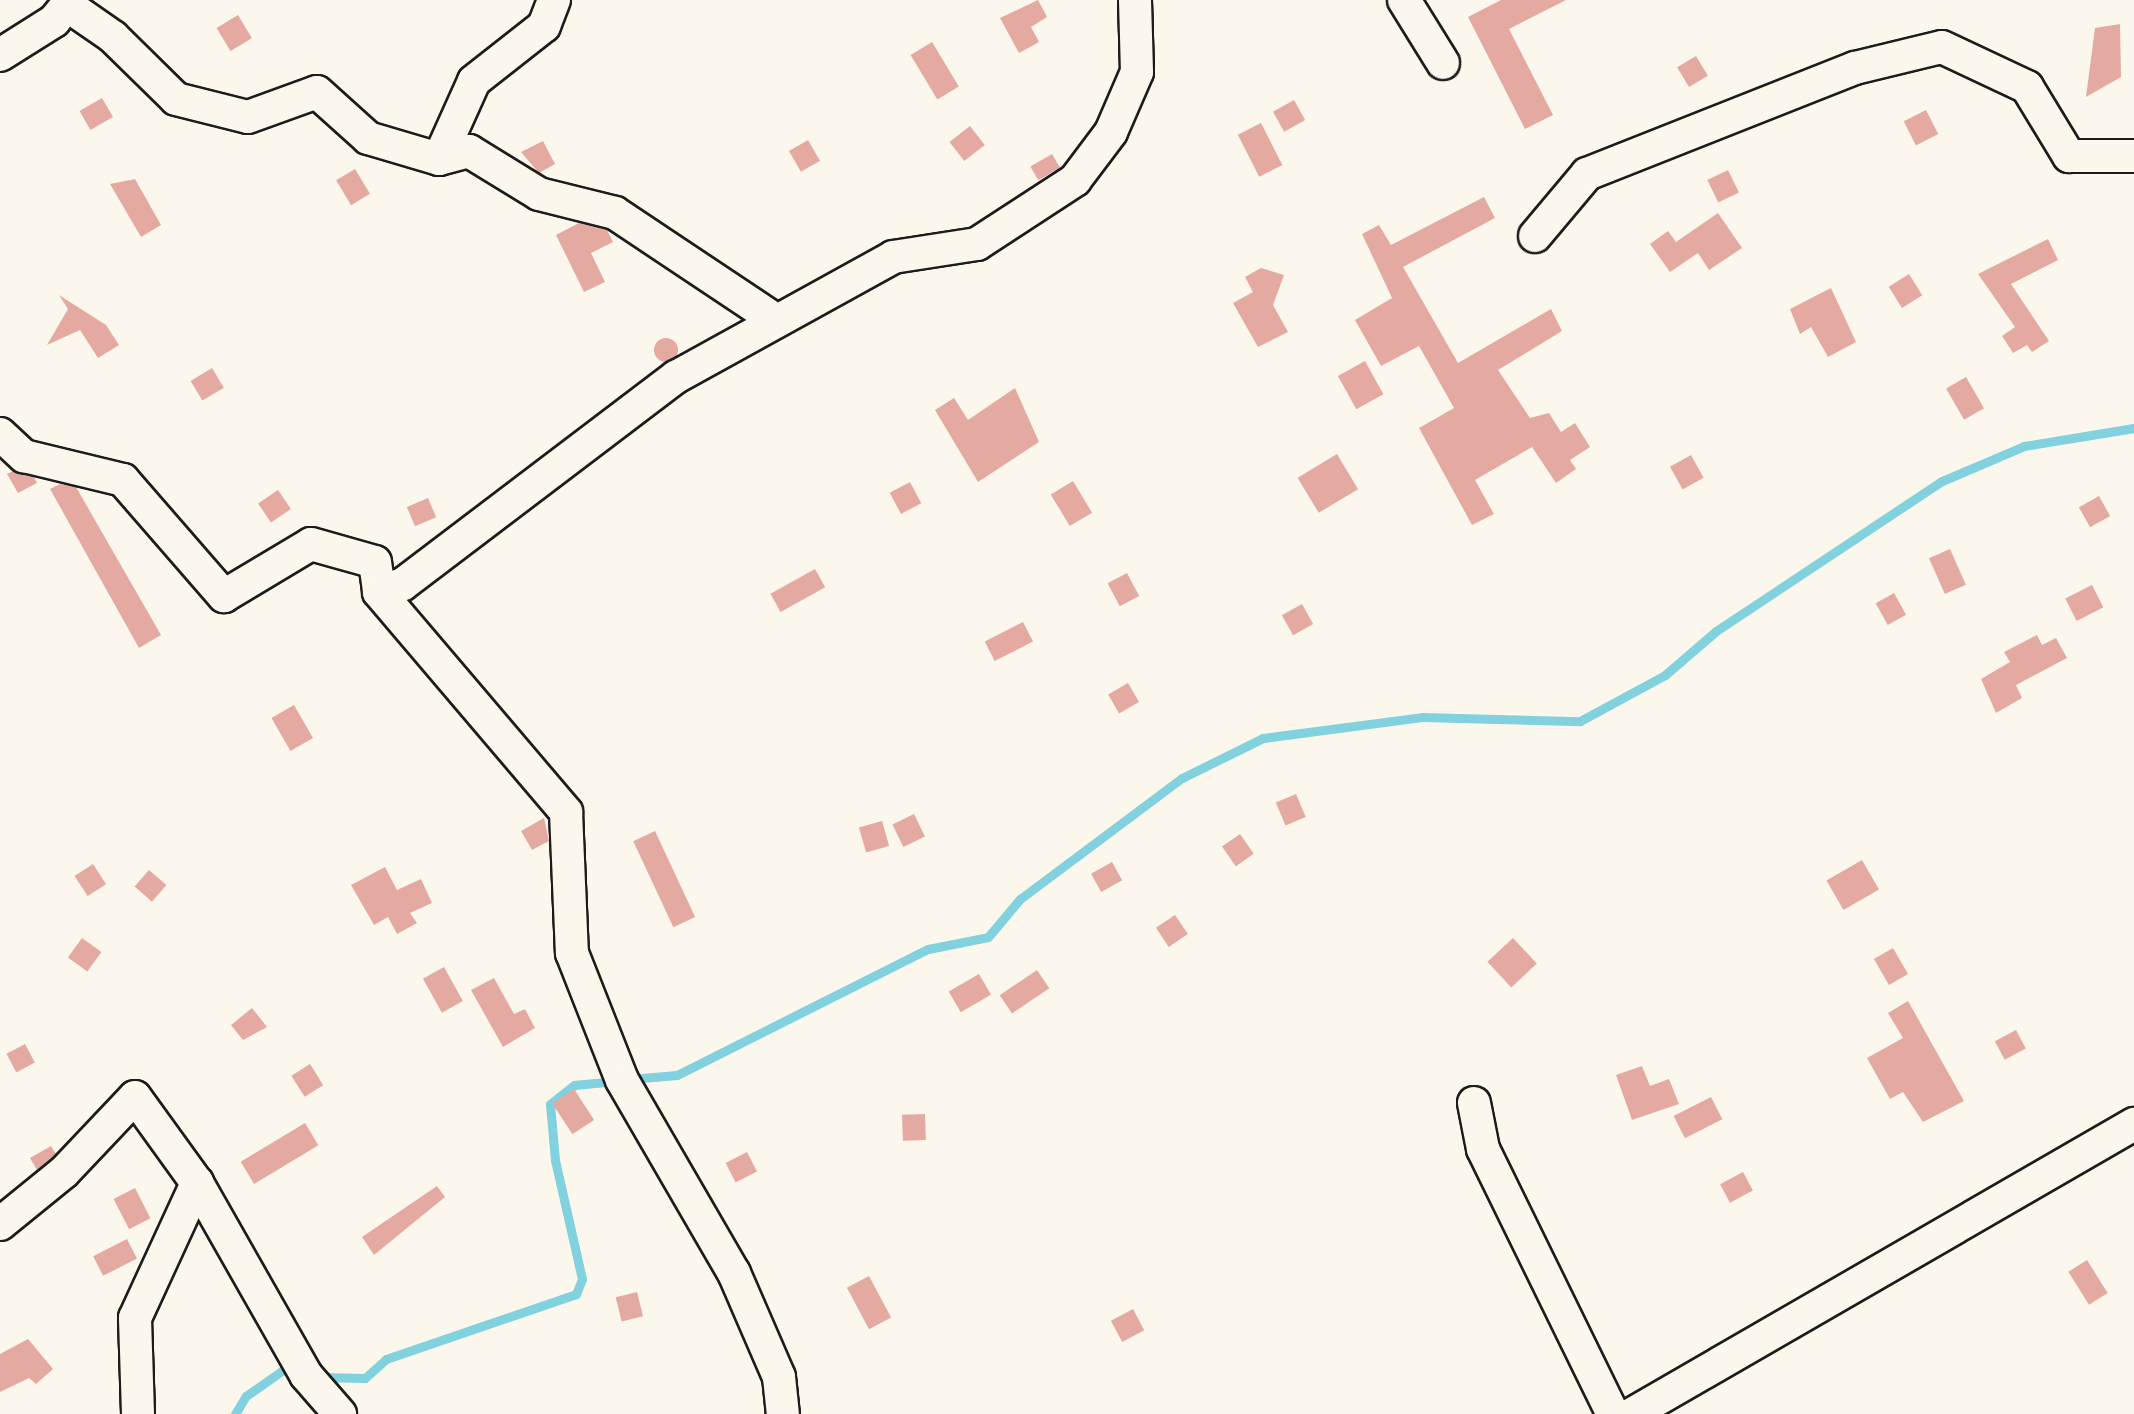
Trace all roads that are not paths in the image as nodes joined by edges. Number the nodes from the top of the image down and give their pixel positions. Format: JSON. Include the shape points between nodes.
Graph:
{"nodes":[{"id":1,"x":554,"y":0,"type":"edge"},
{"id":2,"x":1135,"y":0,"type":"edge"},
{"id":3,"x":1404,"y":0,"type":"edge"},
{"id":4,"x":69,"y":2,"type":"edge"},
{"id":5,"x":0,"y":55,"type":"edge"},
{"id":6,"x":1443,"y":63,"type":"dead end"},
{"id":7,"x":2134,"y":156,"type":"edge"},
{"id":8,"x":439,"y":159,"type":"junction"},
{"id":9,"x":1535,"y":236,"type":"dead end"},
{"id":10,"x":774,"y":319,"type":"junction"},
{"id":11,"x":0,"y":434,"type":"edge"},
{"id":12,"x":379,"y":592,"type":"junction"},
{"id":13,"x":1475,"y":1103,"type":"dead end"},
{"id":14,"x":2134,"y":1124,"type":"edge"},
{"id":15,"x":197,"y":1183,"type":"junction"},
{"id":16,"x":0,"y":1224,"type":"edge"},
{"id":17,"x":138,"y":1414,"type":"edge"},
{"id":18,"x":340,"y":1414,"type":"edge"},
{"id":19,"x":783,"y":1414,"type":"edge"},
{"id":20,"x":1613,"y":1414,"type":"edge"},
{"id":21,"x":1632,"y":1414,"type":"edge"}],
"edges":[{"from":1,"to":8,"type":"street","via":[[544,26],[474,80]]},
{"from":2,"to":10,"type":"street","via":[[1137,72],[1111,132],[1075,180],[977,244],[893,257]]},
{"from":3,"to":6,"type":"street"},
{"from":4,"to":5,"type":"street","via":[[54,21]]},
{"from":4,"to":8,"type":"street","via":[[113,37],[176,99],[248,117],[317,92],[368,138]]},
{"from":7,"to":9,"type":"street","via":[[2068,156],[2027,87],[1942,47],[1855,68],[1587,174]]},
{"from":8,"to":10,"type":"street","via":[[469,151],[539,194],[615,213]]},
{"from":10,"to":12,"type":"street","via":[[676,377],[403,584]]},
{"from":11,"to":12,"type":"street","via":[[23,456],[123,480],[224,596],[311,544],[375,562]]},
{"from":12,"to":19,"type":"street","via":[[566,811],[572,953],[622,1080],[734,1273],[779,1377]]},
{"from":13,"to":20,"type":"street","via":[[1483,1149]]},
{"from":14,"to":21,"type":"street"},
{"from":15,"to":16,"type":"street","via":[[135,1097],[64,1172]]},
{"from":15,"to":17,"type":"street","via":[[135,1318]]},
{"from":15,"to":18,"type":"street","via":[[306,1375]]}]}
